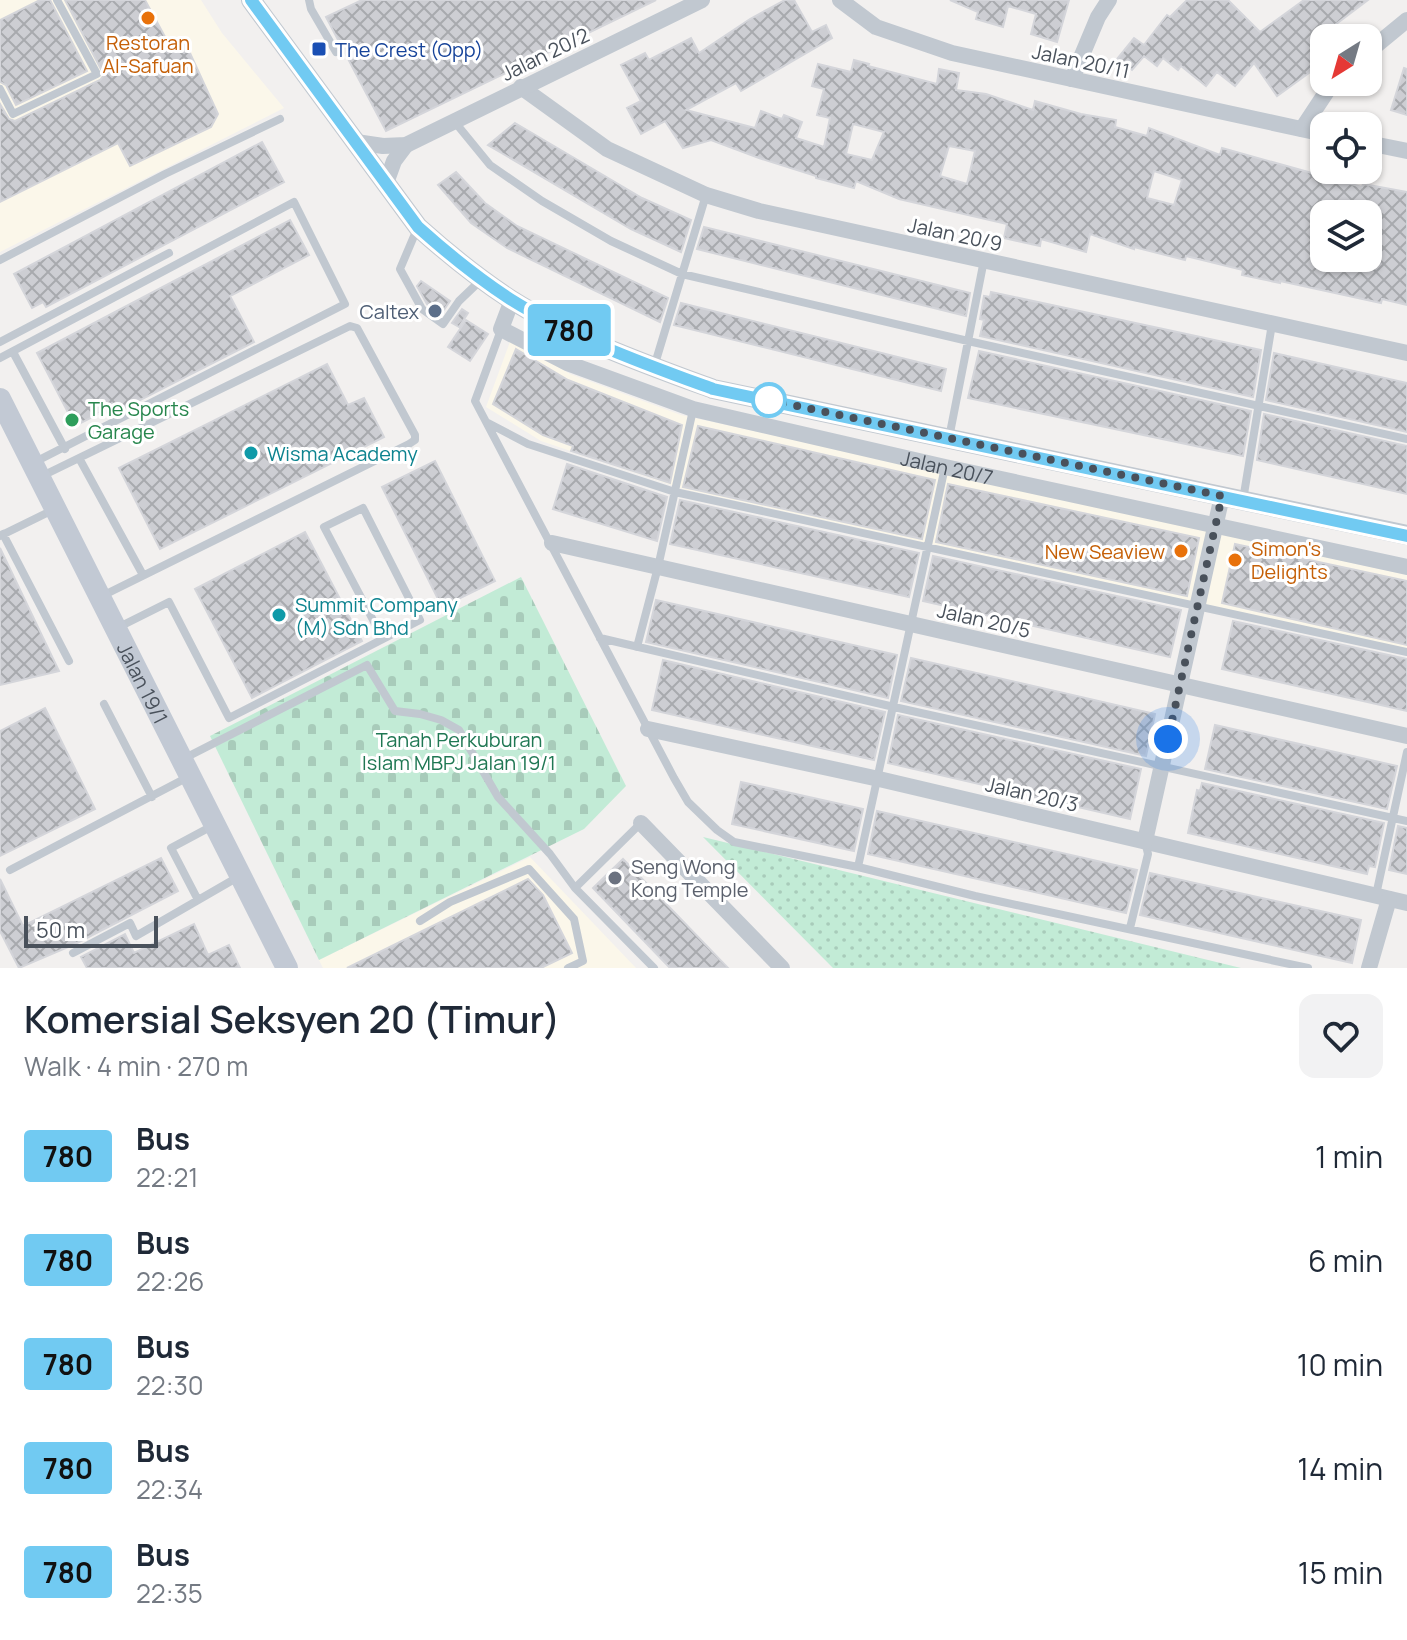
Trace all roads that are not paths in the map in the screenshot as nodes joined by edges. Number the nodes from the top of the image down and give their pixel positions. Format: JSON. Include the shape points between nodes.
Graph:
{"nodes":[{"id":1,"x":57,"y":0,"type":"edge"},
{"id":2,"x":251,"y":0,"type":"edge"},
{"id":3,"x":309,"y":0,"type":"edge"},
{"id":4,"x":702,"y":0,"type":"edge"},
{"id":5,"x":840,"y":0,"type":"edge"},
{"id":6,"x":1109,"y":0,"type":"edge"},
{"id":7,"x":1407,"y":20,"type":"edge"},
{"id":8,"x":1382,"y":41,"type":"edge"},
{"id":9,"x":336,"y":52,"type":"dead end"},
{"id":10,"x":1072,"y":79,"type":"junction"},
{"id":11,"x":521,"y":87,"type":"junction"},
{"id":12,"x":0,"y":89,"type":"edge"},
{"id":13,"x":1324,"y":96,"type":"edge"},
{"id":14,"x":280,"y":119,"type":"dead end"},
{"id":15,"x":454,"y":121,"type":"junction"},
{"id":16,"x":1302,"y":129,"type":"junction"},
{"id":17,"x":1310,"y":131,"type":"edge"},
{"id":18,"x":356,"y":142,"type":"junction"},
{"id":19,"x":406,"y":145,"type":"junction"},
{"id":20,"x":1382,"y":146,"type":"edge"},
{"id":21,"x":1407,"y":151,"type":"edge"},
{"id":22,"x":386,"y":183,"type":"junction"},
{"id":23,"x":706,"y":195,"type":"junction"},
{"id":24,"x":418,"y":227,"type":"junction"},
{"id":25,"x":169,"y":253,"type":"dead end"},
{"id":26,"x":0,"y":260,"type":"edge"},
{"id":27,"x":984,"y":260,"type":"junction"},
{"id":28,"x":682,"y":274,"type":"junction"},
{"id":29,"x":482,"y":279,"type":"junction"},
{"id":30,"x":512,"y":300,"type":"junction"},
{"id":31,"x":1272,"y":323,"type":"junction"},
{"id":32,"x":501,"y":329,"type":"junction"},
{"id":33,"x":2,"y":337,"type":"edge"},
{"id":34,"x":968,"y":341,"type":"junction"},
{"id":35,"x":13,"y":352,"type":"junction"},
{"id":36,"x":1407,"y":353,"type":"edge"},
{"id":37,"x":0,"y":358,"type":"edge"},
{"id":38,"x":654,"y":368,"type":"junction"},
{"id":39,"x":0,"y":399,"type":"edge"},
{"id":40,"x":1258,"y":406,"type":"junction"},
{"id":41,"x":693,"y":409,"type":"junction"},
{"id":42,"x":487,"y":423,"type":"junction"},
{"id":43,"x":949,"y":438,"type":"junction"},
{"id":44,"x":1407,"y":439,"type":"edge"},
{"id":45,"x":65,"y":449,"type":"junction"},
{"id":46,"x":79,"y":458,"type":"junction"},
{"id":47,"x":945,"y":467,"type":"junction"},
{"id":48,"x":36,"y":471,"type":"junction"},
{"id":49,"x":675,"y":492,"type":"junction"},
{"id":50,"x":1222,"y":496,"type":"junction"},
{"id":51,"x":1243,"y":501,"type":"junction"},
{"id":52,"x":55,"y":509,"type":"junction"},
{"id":53,"x":1215,"y":524,"type":"junction"},
{"id":54,"x":2,"y":535,"type":"edge"},
{"id":55,"x":1407,"y":535,"type":"edge"},
{"id":56,"x":552,"y":543,"type":"junction"},
{"id":57,"x":928,"y":547,"type":"junction"},
{"id":58,"x":658,"y":567,"type":"junction"},
{"id":59,"x":1407,"y":567,"type":"edge"},
{"id":60,"x":143,"y":575,"type":"junction"},
{"id":61,"x":100,"y":597,"type":"junction"},
{"id":62,"x":1197,"y":605,"type":"junction"},
{"id":63,"x":912,"y":624,"type":"junction"},
{"id":64,"x":116,"y":629,"type":"junction"},
{"id":65,"x":600,"y":638,"type":"junction"},
{"id":66,"x":383,"y":639,"type":"junction"},
{"id":67,"x":637,"y":647,"type":"junction"},
{"id":68,"x":1407,"y":652,"type":"edge"},
{"id":69,"x":69,"y":661,"type":"dead end"},
{"id":70,"x":1180,"y":684,"type":"junction"},
{"id":71,"x":104,"y":704,"type":"dead end"},
{"id":72,"x":894,"y":707,"type":"junction"},
{"id":73,"x":648,"y":729,"type":"junction"},
{"id":74,"x":1407,"y":736,"type":"edge"},
{"id":75,"x":1407,"y":752,"type":"edge"},
{"id":76,"x":1162,"y":766,"type":"junction"},
{"id":77,"x":186,"y":768,"type":"junction"},
{"id":78,"x":879,"y":779,"type":"junction"},
{"id":79,"x":152,"y":797,"type":"junction"},
{"id":80,"x":1393,"y":818,"type":"junction"},
{"id":81,"x":1407,"y":821,"type":"edge"},
{"id":82,"x":641,"y":823,"type":"joint"},
{"id":83,"x":214,"y":825,"type":"junction"},
{"id":84,"x":1145,"y":841,"type":"junction"},
{"id":85,"x":858,"y":867,"type":"junction"},
{"id":86,"x":10,"y":870,"type":"dead end"},
{"id":87,"x":240,"y":875,"type":"junction"},
{"id":88,"x":575,"y":888,"type":"junction"},
{"id":89,"x":1382,"y":897,"type":"junction"},
{"id":90,"x":198,"y":900,"type":"junction"},
{"id":91,"x":1407,"y":903,"type":"edge"},
{"id":92,"x":420,"y":921,"type":"dead end"},
{"id":93,"x":1130,"y":928,"type":"junction"},
{"id":94,"x":73,"y":953,"type":"dead end"},
{"id":95,"x":287,"y":968,"type":"edge"},
{"id":96,"x":568,"y":968,"type":"edge"},
{"id":97,"x":654,"y":968,"type":"edge"},
{"id":98,"x":782,"y":968,"type":"edge"},
{"id":99,"x":1308,"y":968,"type":"edge"},
{"id":100,"x":1369,"y":968,"type":"edge"}],
"edges":[{"from":1,"to":12,"type":"lane","via":[[97,74],[13,114]]},
{"from":2,"to":18,"type":"street","name":"Jalan 20/7"},
{"from":3,"to":9,"type":"lane"},
{"from":4,"to":11,"type":"street","name":"Jalan 20/2"},
{"from":5,"to":10,"type":"street","name":"Jalan 20/11","via":[[876,27],[952,53]]},
{"from":6,"to":10,"type":"street"},
{"from":7,"to":8,"type":"street"},
{"from":10,"to":16,"type":"street","name":"Jalan 20/11"},
{"from":11,"to":15,"type":"street","name":"Jalan 20/2"},
{"from":11,"to":23,"type":"street","name":"Jalan 20/9","via":[[607,149]]},
{"from":13,"to":16,"type":"street"},
{"from":14,"to":26,"type":"lane"},
{"from":15,"to":19,"type":"street","name":"Jalan 20/2"},
{"from":15,"to":28,"type":"lane","via":[[490,165],[542,201]]},
{"from":16,"to":17,"type":"street","name":"Jalan 20/11"},
{"from":18,"to":19,"type":"street","name":"Jalan 20/2"},
{"from":18,"to":22,"type":"street","name":"Jalan 20/7"},
{"from":19,"to":22,"type":"street"},
{"from":20,"to":21,"type":"street"},
{"from":22,"to":24,"type":"street","name":"Jalan 20/7"},
{"from":23,"to":27,"type":"street","name":"Jalan 20/9"},
{"from":23,"to":28,"type":"lane"},
{"from":24,"to":29,"type":"street","name":"Jalan 20/7"},
{"from":24,"to":29,"type":"lane","via":[[400,269],[422,309],[443,324]]},
{"from":25,"to":33,"type":"lane"},
{"from":27,"to":31,"type":"street","name":"Jalan 20/9"},
{"from":27,"to":34,"type":"lane"},
{"from":28,"to":34,"type":"lane"},
{"from":28,"to":38,"type":"lane"},
{"from":29,"to":30,"type":"street","name":"Jalan 20/7"},
{"from":30,"to":32,"type":"street"},
{"from":30,"to":38,"type":"street","name":"Jalan 20/7"},
{"from":31,"to":36,"type":"street","name":"Jalan 20/9"},
{"from":31,"to":40,"type":"lane"},
{"from":32,"to":41,"type":"street","name":"Jalan 20/7","via":[[567,363]]},
{"from":32,"to":42,"type":"lane","via":[[475,401]]},
{"from":34,"to":40,"type":"lane"},
{"from":34,"to":43,"type":"lane"},
{"from":35,"to":37,"type":"lane"},
{"from":35,"to":45,"type":"lane"},
{"from":35,"to":45,"type":"lane","via":[[294,202],[345,304]]},
{"from":38,"to":43,"type":"street","name":"Jalan 20/7","via":[[713,389]]},
{"from":39,"to":48,"type":"main road","name":"Jalan 19/1"},
{"from":40,"to":44,"type":"lane"},
{"from":40,"to":51,"type":"lane"},
{"from":41,"to":47,"type":"street","name":"Jalan 20/7"},
{"from":41,"to":49,"type":"lane"},
{"from":42,"to":49,"type":"lane","via":[[528,444]]},
{"from":42,"to":56,"type":"lane"},
{"from":43,"to":50,"type":"street","name":"Jalan 20/7"},
{"from":45,"to":48,"type":"lane"},
{"from":46,"to":48,"type":"lane"},
{"from":46,"to":60,"type":"lane"},
{"from":46,"to":60,"type":"lane","via":[[345,327],[357,328],[415,440]]},
{"from":47,"to":53,"type":"street","name":"Jalan 20/7"},
{"from":47,"to":57,"type":"lane"},
{"from":48,"to":52,"type":"main road","name":"Jalan 19/1"},
{"from":49,"to":57,"type":"lane"},
{"from":49,"to":58,"type":"lane"},
{"from":50,"to":51,"type":"street","name":"Jalan 20/7"},
{"from":50,"to":53,"type":"street"},
{"from":51,"to":55,"type":"street","name":"Jalan 20/7"},
{"from":52,"to":54,"type":"lane"},
{"from":52,"to":61,"type":"main road","name":"Jalan 19/1"},
{"from":53,"to":59,"type":"street","name":"Jalan 20/7"},
{"from":53,"to":62,"type":"street"},
{"from":54,"to":69,"type":"lane"},
{"from":56,"to":58,"type":"street","name":"Jalan 20/5"},
{"from":56,"to":65,"type":"lane"},
{"from":57,"to":62,"type":"lane"},
{"from":57,"to":63,"type":"lane"},
{"from":58,"to":63,"type":"street","name":"Jalan 20/5"},
{"from":58,"to":67,"type":"lane"},
{"from":60,"to":61,"type":"lane"},
{"from":61,"to":64,"type":"main road","name":"Jalan 19/1"},
{"from":62,"to":68,"type":"lane"},
{"from":62,"to":70,"type":"street"},
{"from":63,"to":70,"type":"street","name":"Jalan 20/5"},
{"from":63,"to":72,"type":"lane"},
{"from":64,"to":66,"type":"lane","via":[[169,602],[229,718]]},
{"from":64,"to":77,"type":"main road","name":"Jalan 19/1"},
{"from":65,"to":67,"type":"lane"},
{"from":65,"to":73,"type":"lane"},
{"from":66,"to":66,"type":"lane","via":[[420,620],[363,508],[324,527]]},
{"from":67,"to":72,"type":"lane"},
{"from":70,"to":74,"type":"street","name":"Jalan 20/5"},
{"from":70,"to":76,"type":"street"},
{"from":71,"to":79,"type":"lane"},
{"from":72,"to":76,"type":"lane"},
{"from":72,"to":78,"type":"lane"},
{"from":73,"to":78,"type":"street","name":"Jalan 20/3"},
{"from":73,"to":85,"type":"lane","via":[[688,802],[734,842]]},
{"from":75,"to":80,"type":"lane"},
{"from":76,"to":80,"type":"lane"},
{"from":76,"to":84,"type":"street"},
{"from":77,"to":79,"type":"lane"},
{"from":77,"to":83,"type":"main road","name":"Jalan 19/1"},
{"from":77,"to":88,"type":"lane","via":[[367,665],[395,711],[431,717],[459,730],[498,797]]},
{"from":78,"to":84,"type":"street","name":"Jalan 20/3"},
{"from":78,"to":85,"type":"lane"},
{"from":79,"to":86,"type":"lane"},
{"from":80,"to":81,"type":"lane"},
{"from":80,"to":89,"type":"lane"},
{"from":82,"to":88,"type":"lane"},
{"from":82,"to":98,"type":"street"},
{"from":83,"to":87,"type":"main road","name":"Jalan 19/1"},
{"from":83,"to":90,"type":"lane","via":[[171,848]]},
{"from":84,"to":89,"type":"street","name":"Jalan 20/3"},
{"from":84,"to":93,"type":"lane","via":[[1148,854]]},
{"from":85,"to":93,"type":"lane"},
{"from":87,"to":90,"type":"lane"},
{"from":87,"to":95,"type":"main road","name":"Jalan 19/1"},
{"from":88,"to":97,"type":"lane"},
{"from":89,"to":91,"type":"street","name":"Jalan 20/3"},
{"from":89,"to":100,"type":"street"},
{"from":90,"to":94,"type":"lane","via":[[136,936],[130,923]]},
{"from":92,"to":96,"type":"lane","via":[[450,902],[529,869],[574,919],[583,961]]},
{"from":93,"to":99,"type":"lane"}]}
